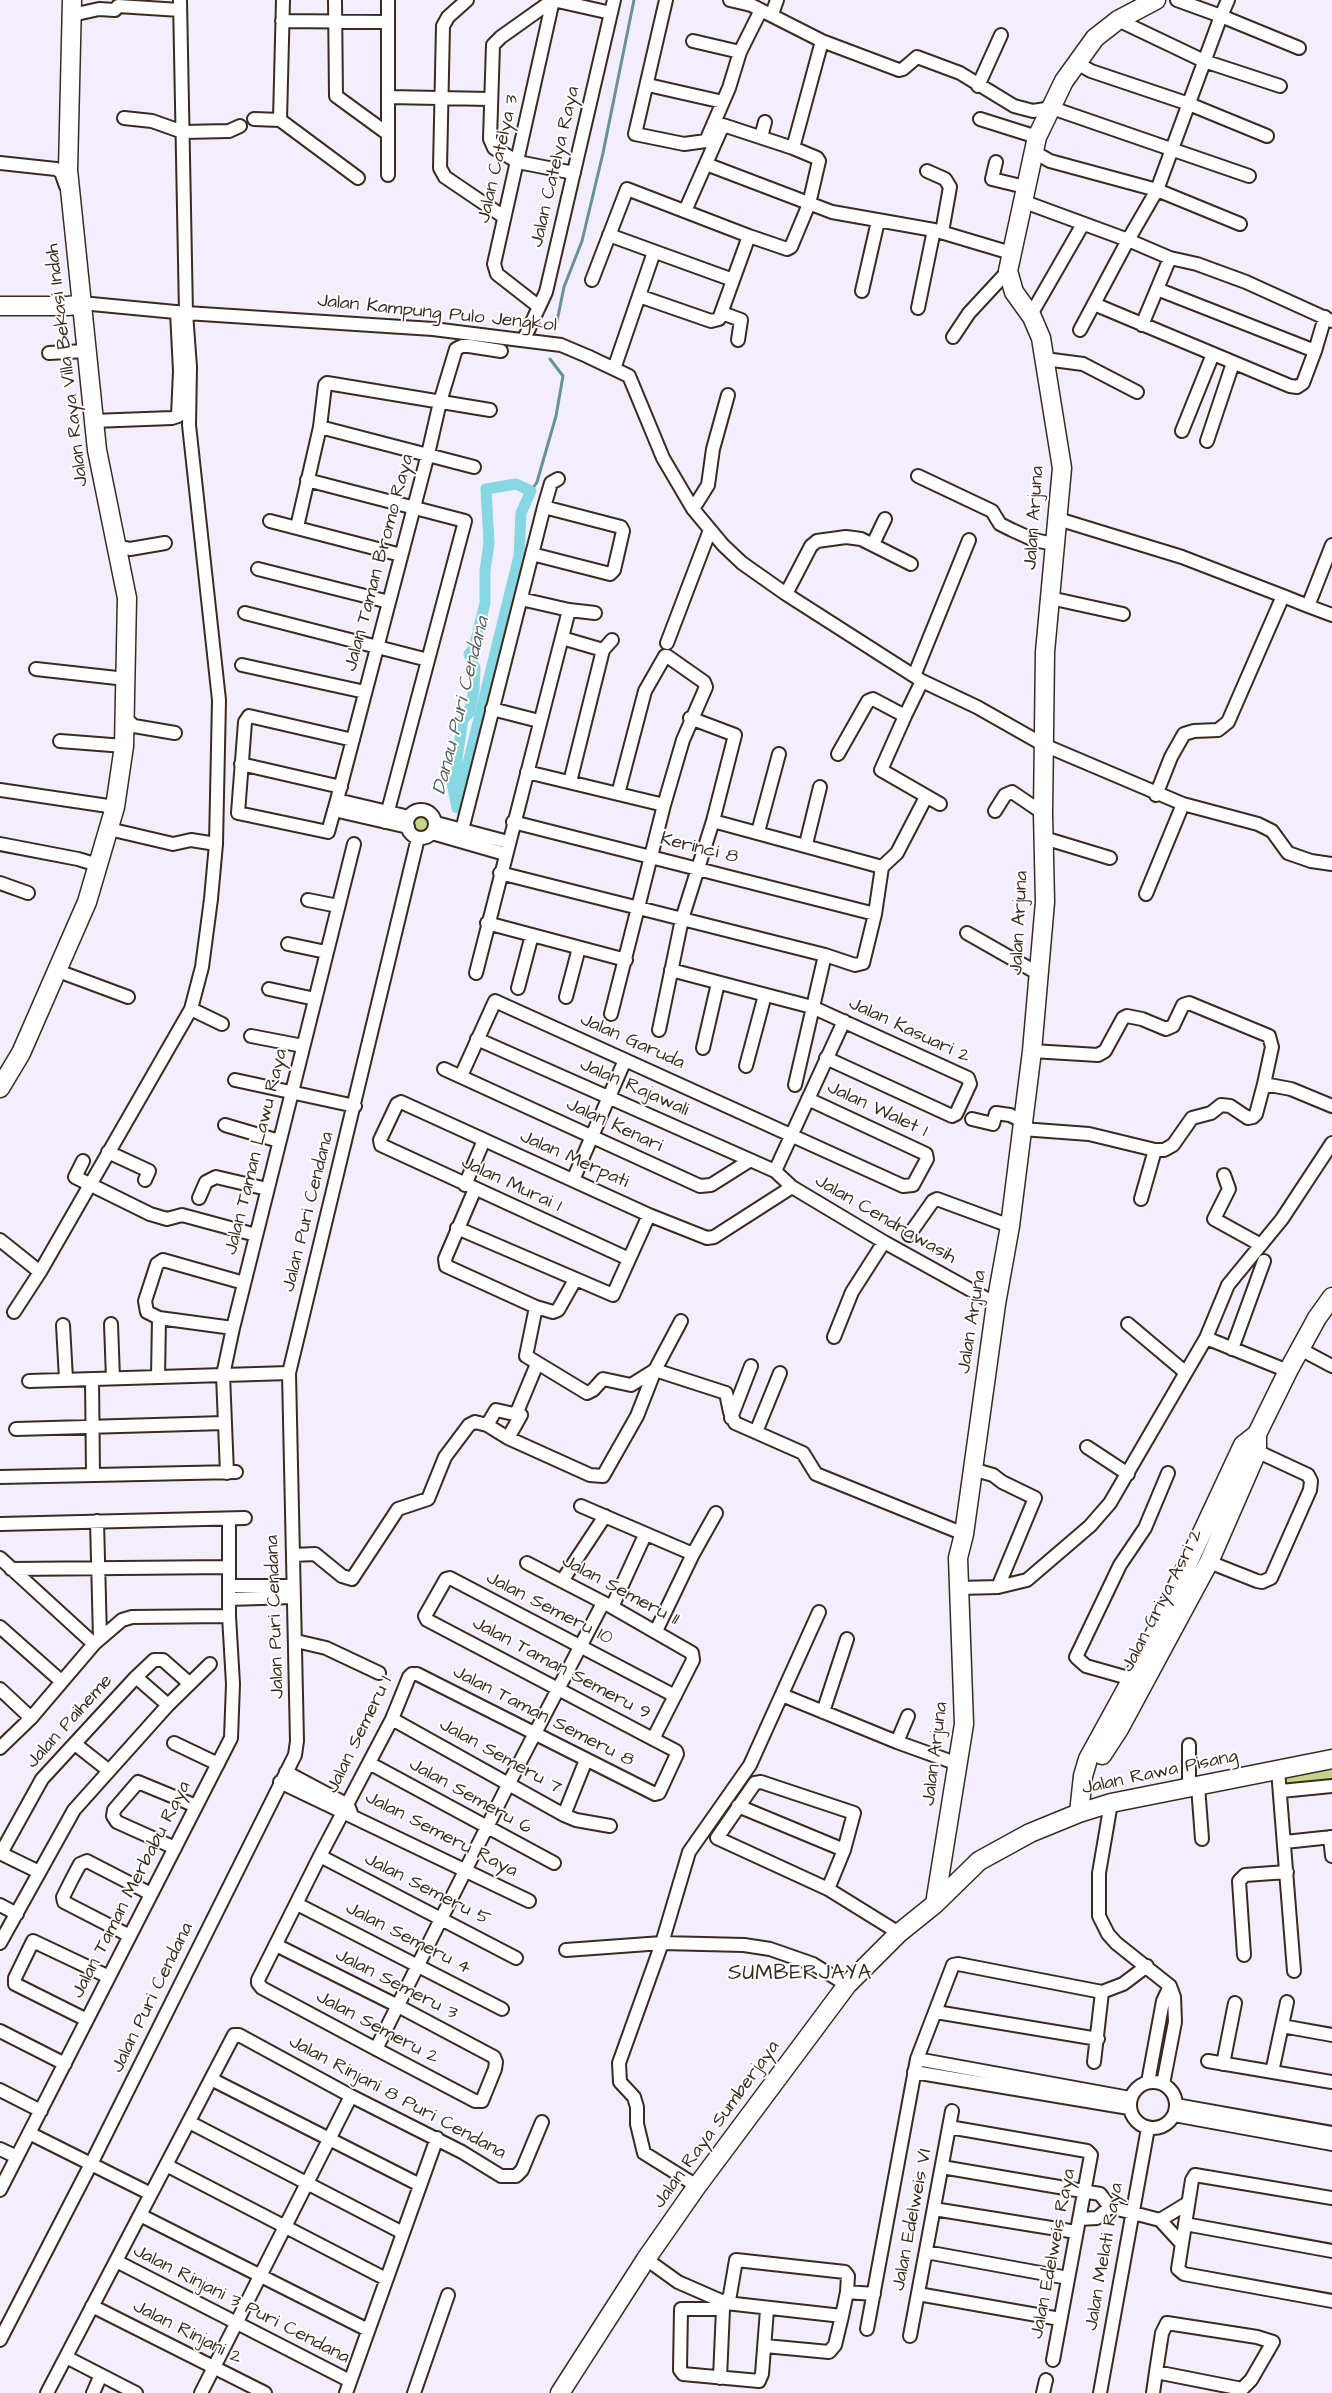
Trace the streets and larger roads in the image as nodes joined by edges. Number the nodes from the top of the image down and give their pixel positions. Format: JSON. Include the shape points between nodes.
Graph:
{"nodes":[{"id":1,"x":283,"y":0,"type":"edge"},
{"id":2,"x":336,"y":0,"type":"edge"},
{"id":3,"x":388,"y":0,"type":"edge"},
{"id":4,"x":467,"y":0,"type":"edge"},
{"id":5,"x":553,"y":0,"type":"edge"},
{"id":6,"x":614,"y":0,"type":"edge"},
{"id":7,"x":666,"y":0,"type":"edge"},
{"id":8,"x":730,"y":0,"type":"edge"},
{"id":9,"x":777,"y":0,"type":"edge"},
{"id":10,"x":1156,"y":0,"type":"edge"},
{"id":11,"x":1177,"y":0,"type":"edge"},
{"id":12,"x":1228,"y":0,"type":"edge"},
{"id":13,"x":180,"y":5,"type":"edge"},
{"id":14,"x":72,"y":8,"type":"edge"},
{"id":15,"x":766,"y":12,"type":"junction"},
{"id":16,"x":611,"y":13,"type":"junction"},
{"id":17,"x":1220,"y":16,"type":"junction"},
{"id":18,"x":1118,"y":20,"type":"junction"},
{"id":19,"x":282,"y":21,"type":"junction"},
{"id":20,"x":335,"y":22,"type":"junction"},
{"id":21,"x":388,"y":22,"type":"junction"},
{"id":22,"x":1001,"y":35,"type":"dead end"},
{"id":23,"x":693,"y":41,"type":"dead end"},
{"id":24,"x":822,"y":41,"type":"junction"},
{"id":25,"x":1299,"y":48,"type":"dead end"},
{"id":26,"x":740,"y":52,"type":"junction"},
{"id":27,"x":1204,"y":60,"type":"junction"},
{"id":28,"x":1075,"y":62,"type":"junction"},
{"id":29,"x":648,"y":85,"type":"junction"},
{"id":30,"x":978,"y":86,"type":"junction"},
{"id":31,"x":1280,"y":86,"type":"dead end"},
{"id":32,"x":388,"y":97,"type":"junction"},
{"id":33,"x":443,"y":98,"type":"junction"},
{"id":34,"x":490,"y":99,"type":"junction"},
{"id":35,"x":723,"y":102,"type":"junction"},
{"id":36,"x":1189,"y":104,"type":"junction"},
{"id":37,"x":1052,"y":108,"type":"junction"},
{"id":38,"x":124,"y":118,"type":"dead end"},
{"id":39,"x":254,"y":119,"type":"dead end"},
{"id":40,"x":980,"y":119,"type":"dead end"},
{"id":41,"x":280,"y":120,"type":"junction"},
{"id":42,"x":765,"y":122,"type":"dead end"},
{"id":43,"x":240,"y":126,"type":"dead end"},
{"id":44,"x":183,"y":132,"type":"junction"},
{"id":45,"x":388,"y":134,"type":"junction"},
{"id":46,"x":1267,"y":136,"type":"dead end"},
{"id":47,"x":761,"y":137,"type":"junction"},
{"id":48,"x":1035,"y":145,"type":"junction"},
{"id":49,"x":793,"y":148,"type":"junction"},
{"id":50,"x":1173,"y":148,"type":"junction"},
{"id":51,"x":518,"y":162,"type":"junction"},
{"id":52,"x":996,"y":162,"type":"dead end"},
{"id":53,"x":0,"y":163,"type":"edge"},
{"id":54,"x":706,"y":164,"type":"junction"},
{"id":55,"x":927,"y":171,"type":"dead end"},
{"id":56,"x":574,"y":173,"type":"junction"},
{"id":57,"x":388,"y":175,"type":"dead end"},
{"id":58,"x":1248,"y":176,"type":"dead end"},
{"id":59,"x":358,"y":178,"type":"dead end"},
{"id":60,"x":1157,"y":190,"type":"junction"},
{"id":61,"x":1024,"y":194,"type":"junction"},
{"id":62,"x":809,"y":204,"type":"junction"},
{"id":63,"x":685,"y":211,"type":"junction"},
{"id":64,"x":72,"y":215,"type":"junction"},
{"id":65,"x":504,"y":217,"type":"junction"},
{"id":66,"x":878,"y":221,"type":"junction"},
{"id":67,"x":1083,"y":224,"type":"junction"},
{"id":68,"x":1240,"y":224,"type":"dead end"},
{"id":69,"x":938,"y":231,"type":"junction"},
{"id":70,"x":609,"y":235,"type":"junction"},
{"id":71,"x":749,"y":236,"type":"junction"},
{"id":72,"x":1128,"y":240,"type":"junction"},
{"id":73,"x":654,"y":252,"type":"junction"},
{"id":74,"x":1011,"y":252,"type":"junction"},
{"id":75,"x":1170,"y":258,"type":"junction"},
{"id":76,"x":1008,"y":272,"type":"junction"},
{"id":77,"x":592,"y":280,"type":"dead end"},
{"id":78,"x":733,"y":280,"type":"junction"},
{"id":79,"x":1158,"y":289,"type":"junction"},
{"id":80,"x":862,"y":291,"type":"dead end"},
{"id":81,"x":639,"y":296,"type":"junction"},
{"id":82,"x":81,"y":301,"type":"junction"},
{"id":83,"x":1094,"y":304,"type":"junction"},
{"id":84,"x":0,"y":306,"type":"edge"},
{"id":85,"x":538,"y":306,"type":"junction"},
{"id":86,"x":918,"y":308,"type":"dead end"},
{"id":87,"x":182,"y":313,"type":"junction"},
{"id":88,"x":722,"y":313,"type":"junction"},
{"id":89,"x":1032,"y":317,"type":"junction"},
{"id":90,"x":1328,"y":319,"type":"edge"},
{"id":91,"x":1142,"y":325,"type":"junction"},
{"id":92,"x":1080,"y":330,"type":"dead end"},
{"id":93,"x":953,"y":337,"type":"dead end"},
{"id":94,"x":524,"y":340,"type":"junction"},
{"id":95,"x":738,"y":340,"type":"dead end"},
{"id":96,"x":85,"y":351,"type":"junction"},
{"id":97,"x":501,"y":351,"type":"dead end"},
{"id":98,"x":1316,"y":351,"type":"junction"},
{"id":99,"x":49,"y":354,"type":"dead end"},
{"id":100,"x":1213,"y":354,"type":"junction"},
{"id":101,"x":1045,"y":360,"type":"junction"},
{"id":102,"x":616,"y":363,"type":"dead end"},
{"id":103,"x":1233,"y":363,"type":"junction"},
{"id":104,"x":1138,"y":392,"type":"dead end"},
{"id":105,"x":728,"y":395,"type":"dead end"},
{"id":106,"x":440,"y":402,"type":"junction"},
{"id":107,"x":490,"y":410,"type":"dead end"},
{"id":108,"x":172,"y":418,"type":"junction"},
{"id":109,"x":93,"y":420,"type":"junction"},
{"id":110,"x":189,"y":425,"type":"junction"},
{"id":111,"x":320,"y":427,"type":"junction"},
{"id":112,"x":1182,"y":431,"type":"dead end"},
{"id":113,"x":1207,"y":441,"type":"dead end"},
{"id":114,"x":428,"y":454,"type":"junction"},
{"id":115,"x":474,"y":467,"type":"dead end"},
{"id":116,"x":918,"y":476,"type":"dead end"},
{"id":117,"x":558,"y":479,"type":"dead end"},
{"id":118,"x":307,"y":480,"type":"junction"},
{"id":119,"x":544,"y":506,"type":"junction"},
{"id":120,"x":414,"y":508,"type":"junction"},
{"id":121,"x":693,"y":509,"type":"junction"},
{"id":122,"x":1058,"y":519,"type":"junction"},
{"id":123,"x":270,"y":520,"type":"dead end"},
{"id":124,"x":885,"y":520,"type":"dead end"},
{"id":125,"x":297,"y":527,"type":"junction"},
{"id":126,"x":710,"y":530,"type":"junction"},
{"id":127,"x":969,"y":540,"type":"dead end"},
{"id":128,"x":165,"y":543,"type":"dead end"},
{"id":129,"x":873,"y":544,"type":"junction"},
{"id":130,"x":1054,"y":544,"type":"junction"},
{"id":131,"x":1332,"y":545,"type":"edge"},
{"id":132,"x":117,"y":546,"type":"junction"},
{"id":133,"x":401,"y":554,"type":"junction"},
{"id":134,"x":532,"y":554,"type":"junction"},
{"id":135,"x":911,"y":564,"type":"dead end"},
{"id":136,"x":258,"y":569,"type":"dead end"},
{"id":137,"x":786,"y":594,"type":"junction"},
{"id":138,"x":1283,"y":596,"type":"junction"},
{"id":139,"x":1050,"y":598,"type":"junction"},
{"id":140,"x":520,"y":599,"type":"junction"},
{"id":141,"x":389,"y":602,"type":"junction"},
{"id":142,"x":1308,"y":606,"type":"junction"},
{"id":143,"x":568,"y":610,"type":"junction"},
{"id":144,"x":245,"y":613,"type":"dead end"},
{"id":145,"x":595,"y":613,"type":"dead end"},
{"id":146,"x":1123,"y":614,"type":"dead end"},
{"id":147,"x":1332,"y":615,"type":"edge"},
{"id":148,"x":562,"y":638,"type":"junction"},
{"id":149,"x":612,"y":640,"type":"dead end"},
{"id":150,"x":667,"y":643,"type":"dead end"},
{"id":151,"x":377,"y":647,"type":"junction"},
{"id":152,"x":603,"y":650,"type":"junction"},
{"id":153,"x":428,"y":660,"type":"junction"},
{"id":154,"x":242,"y":666,"type":"dead end"},
{"id":155,"x":36,"y":669,"type":"dead end"},
{"id":156,"x":126,"y":679,"type":"junction"},
{"id":157,"x":918,"y":679,"type":"junction"},
{"id":158,"x":365,"y":692,"type":"junction"},
{"id":159,"x":492,"y":709,"type":"junction"},
{"id":160,"x":904,"y":716,"type":"junction"},
{"id":161,"x":125,"y":718,"type":"junction"},
{"id":162,"x":690,"y":718,"type":"junction"},
{"id":163,"x":539,"y":721,"type":"junction"},
{"id":164,"x":175,"y":733,"type":"dead end"},
{"id":165,"x":353,"y":740,"type":"junction"},
{"id":166,"x":60,"y":741,"type":"dead end"},
{"id":167,"x":1044,"y":745,"type":"junction"},
{"id":168,"x":124,"y":746,"type":"junction"},
{"id":169,"x":779,"y":754,"type":"dead end"},
{"id":170,"x":838,"y":754,"type":"dead end"},
{"id":171,"x":241,"y":764,"type":"junction"},
{"id":172,"x":526,"y":772,"type":"junction"},
{"id":173,"x":570,"y":782,"type":"junction"},
{"id":174,"x":341,"y":787,"type":"junction"},
{"id":175,"x":820,"y":787,"type":"dead end"},
{"id":176,"x":0,"y":790,"type":"edge"},
{"id":177,"x":618,"y":794,"type":"junction"},
{"id":178,"x":1156,"y":794,"type":"junction"},
{"id":179,"x":926,"y":797,"type":"junction"},
{"id":180,"x":940,"y":804,"type":"dead end"},
{"id":181,"x":1183,"y":804,"type":"junction"},
{"id":182,"x":336,"y":805,"type":"junction"},
{"id":183,"x":664,"y":806,"type":"junction"},
{"id":184,"x":115,"y":807,"type":"junction"},
{"id":185,"x":995,"y":811,"type":"dead end"},
{"id":186,"x":1043,"y":813,"type":"junction"},
{"id":187,"x":386,"y":817,"type":"junction"},
{"id":188,"x":713,"y":821,"type":"junction"},
{"id":189,"x":408,"y":822,"type":"junction"},
{"id":190,"x":514,"y":822,"type":"junction"},
{"id":191,"x":434,"y":828,"type":"junction"},
{"id":192,"x":109,"y":829,"type":"junction"},
{"id":193,"x":462,"y":830,"type":"junction"},
{"id":194,"x":758,"y":832,"type":"junction"},
{"id":195,"x":418,"y":838,"type":"junction"},
{"id":196,"x":1044,"y":838,"type":"junction"},
{"id":197,"x":0,"y":844,"type":"edge"},
{"id":198,"x":216,"y":844,"type":"junction"},
{"id":199,"x":354,"y":844,"type":"dead end"},
{"id":200,"x":806,"y":844,"type":"junction"},
{"id":201,"x":507,"y":848,"type":"junction"},
{"id":202,"x":652,"y":857,"type":"junction"},
{"id":203,"x":1110,"y":858,"type":"dead end"},
{"id":204,"x":1332,"y":864,"type":"edge"},
{"id":205,"x":98,"y":865,"type":"junction"},
{"id":206,"x":882,"y":867,"type":"junction"},
{"id":207,"x":696,"y":869,"type":"junction"},
{"id":208,"x":500,"y":873,"type":"junction"},
{"id":209,"x":0,"y":883,"type":"edge"},
{"id":210,"x":28,"y":893,"type":"dead end"},
{"id":211,"x":1146,"y":894,"type":"dead end"},
{"id":212,"x":308,"y":900,"type":"dead end"},
{"id":213,"x":338,"y":906,"type":"junction"},
{"id":214,"x":639,"y":908,"type":"junction"},
{"id":215,"x":875,"y":914,"type":"junction"},
{"id":216,"x":682,"y":919,"type":"junction"},
{"id":217,"x":487,"y":923,"type":"junction"},
{"id":218,"x":966,"y":934,"type":"dead end"},
{"id":219,"x":532,"y":935,"type":"junction"},
{"id":220,"x":288,"y":944,"type":"dead end"},
{"id":221,"x":579,"y":948,"type":"junction"},
{"id":222,"x":326,"y":952,"type":"junction"},
{"id":223,"x":825,"y":955,"type":"junction"},
{"id":224,"x":626,"y":960,"type":"junction"},
{"id":225,"x":672,"y":970,"type":"junction"},
{"id":226,"x":58,"y":971,"type":"junction"},
{"id":227,"x":476,"y":973,"type":"dead end"},
{"id":228,"x":1039,"y":974,"type":"junction"},
{"id":229,"x":718,"y":983,"type":"junction"},
{"id":230,"x":518,"y":988,"type":"dead end"},
{"id":231,"x":269,"y":989,"type":"dead end"},
{"id":232,"x":765,"y":995,"type":"junction"},
{"id":233,"x":128,"y":997,"type":"dead end"},
{"id":234,"x":566,"y":997,"type":"dead end"},
{"id":235,"x":315,"y":999,"type":"junction"},
{"id":236,"x":812,"y":1007,"type":"junction"},
{"id":237,"x":192,"y":1008,"type":"junction"},
{"id":238,"x":611,"y":1014,"type":"dead end"},
{"id":239,"x":844,"y":1021,"type":"junction"},
{"id":240,"x":222,"y":1024,"type":"dead end"},
{"id":241,"x":659,"y":1030,"type":"dead end"},
{"id":242,"x":251,"y":1036,"type":"dead end"},
{"id":243,"x":478,"y":1039,"type":"junction"},
{"id":244,"x":303,"y":1046,"type":"junction"},
{"id":245,"x":703,"y":1048,"type":"dead end"},
{"id":246,"x":1032,"y":1051,"type":"junction"},
{"id":247,"x":826,"y":1058,"type":"junction"},
{"id":248,"x":625,"y":1060,"type":"junction"},
{"id":249,"x":746,"y":1066,"type":"dead end"},
{"id":250,"x":444,"y":1069,"type":"dead end"},
{"id":251,"x":461,"y":1076,"type":"junction"},
{"id":252,"x":235,"y":1080,"type":"dead end"},
{"id":253,"x":1264,"y":1084,"type":"junction"},
{"id":254,"x":795,"y":1085,"type":"dead end"},
{"id":255,"x":0,"y":1088,"type":"edge"},
{"id":256,"x":291,"y":1094,"type":"junction"},
{"id":257,"x":609,"y":1098,"type":"junction"},
{"id":258,"x":808,"y":1099,"type":"junction"},
{"id":259,"x":355,"y":1106,"type":"junction"},
{"id":260,"x":1332,"y":1106,"type":"edge"},
{"id":261,"x":972,"y":1119,"type":"dead end"},
{"id":262,"x":225,"y":1125,"type":"dead end"},
{"id":263,"x":1022,"y":1125,"type":"junction"},
{"id":264,"x":792,"y":1134,"type":"junction"},
{"id":265,"x":592,"y":1136,"type":"junction"},
{"id":266,"x":484,"y":1140,"type":"junction"},
{"id":267,"x":279,"y":1141,"type":"junction"},
{"id":268,"x":380,"y":1143,"type":"joint"},
{"id":269,"x":1332,"y":1143,"type":"edge"},
{"id":270,"x":1155,"y":1150,"type":"junction"},
{"id":271,"x":108,"y":1152,"type":"junction"},
{"id":272,"x":928,"y":1157,"type":"joint"},
{"id":273,"x":83,"y":1161,"type":"dead end"},
{"id":274,"x":749,"y":1161,"type":"junction"},
{"id":275,"x":775,"y":1171,"type":"junction"},
{"id":276,"x":1224,"y":1175,"type":"dead end"},
{"id":277,"x":145,"y":1180,"type":"dead end"},
{"id":278,"x":573,"y":1180,"type":"junction"},
{"id":279,"x":90,"y":1184,"type":"junction"},
{"id":280,"x":470,"y":1187,"type":"junction"},
{"id":281,"x":267,"y":1188,"type":"junction"},
{"id":282,"x":792,"y":1188,"type":"junction"},
{"id":283,"x":198,"y":1198,"type":"dead end"},
{"id":284,"x":1141,"y":1199,"type":"dead end"},
{"id":285,"x":649,"y":1215,"type":"junction"},
{"id":286,"x":1010,"y":1226,"type":"junction"},
{"id":287,"x":457,"y":1228,"type":"junction"},
{"id":288,"x":256,"y":1235,"type":"junction"},
{"id":289,"x":910,"y":1235,"type":"dead end"},
{"id":290,"x":0,"y":1240,"type":"edge"},
{"id":291,"x":884,"y":1242,"type":"junction"},
{"id":292,"x":1261,"y":1245,"type":"junction"},
{"id":293,"x":629,"y":1259,"type":"junction"},
{"id":294,"x":1264,"y":1261,"type":"dead end"},
{"id":295,"x":40,"y":1272,"type":"junction"},
{"id":296,"x":575,"y":1280,"type":"junction"},
{"id":297,"x":244,"y":1283,"type":"junction"},
{"id":298,"x":1332,"y":1297,"type":"edge"},
{"id":299,"x":996,"y":1304,"type":"junction"},
{"id":300,"x":536,"y":1308,"type":"junction"},
{"id":301,"x":14,"y":1312,"type":"dead end"},
{"id":302,"x":159,"y":1318,"type":"junction"},
{"id":303,"x":681,"y":1321,"type":"dead end"},
{"id":304,"x":111,"y":1324,"type":"dead end"},
{"id":305,"x":1128,"y":1324,"type":"dead end"},
{"id":306,"x":63,"y":1325,"type":"dead end"},
{"id":307,"x":232,"y":1328,"type":"junction"},
{"id":308,"x":834,"y":1337,"type":"dead end"},
{"id":309,"x":1206,"y":1338,"type":"junction"},
{"id":310,"x":1300,"y":1348,"type":"junction"},
{"id":311,"x":1232,"y":1349,"type":"junction"},
{"id":312,"x":537,"y":1364,"type":"junction"},
{"id":313,"x":751,"y":1366,"type":"dead end"},
{"id":314,"x":1332,"y":1366,"type":"edge"},
{"id":315,"x":655,"y":1370,"type":"junction"},
{"id":316,"x":1288,"y":1371,"type":"junction"},
{"id":317,"x":1185,"y":1372,"type":"junction"},
{"id":318,"x":289,"y":1373,"type":"junction"},
{"id":319,"x":780,"y":1374,"type":"dead end"},
{"id":320,"x":223,"y":1375,"type":"junction"},
{"id":321,"x":158,"y":1377,"type":"junction"},
{"id":322,"x":113,"y":1378,"type":"junction"},
{"id":323,"x":92,"y":1379,"type":"junction"},
{"id":324,"x":29,"y":1380,"type":"dead end"},
{"id":325,"x":66,"y":1380,"type":"junction"},
{"id":326,"x":517,"y":1412,"type":"junction"},
{"id":327,"x":732,"y":1418,"type":"junction"},
{"id":328,"x":225,"y":1423,"type":"junction"},
{"id":329,"x":487,"y":1425,"type":"junction"},
{"id":330,"x":16,"y":1428,"type":"dead end"},
{"id":331,"x":93,"y":1428,"type":"junction"},
{"id":332,"x":756,"y":1432,"type":"junction"},
{"id":333,"x":508,"y":1438,"type":"junction"},
{"id":334,"x":1252,"y":1443,"type":"junction"},
{"id":335,"x":1087,"y":1447,"type":"dead end"},
{"id":336,"x":972,"y":1469,"type":"junction"},
{"id":337,"x":1168,"y":1473,"type":"dead end"},
{"id":338,"x":1128,"y":1474,"type":"junction"},
{"id":339,"x":94,"y":1475,"type":"junction"},
{"id":340,"x":0,"y":1477,"type":"edge"},
{"id":341,"x":582,"y":1506,"type":"dead end"},
{"id":342,"x":716,"y":1513,"type":"dead end"},
{"id":343,"x":605,"y":1516,"type":"junction"},
{"id":344,"x":245,"y":1518,"type":"dead end"},
{"id":345,"x":229,"y":1519,"type":"junction"},
{"id":346,"x":97,"y":1521,"type":"junction"},
{"id":347,"x":0,"y":1524,"type":"edge"},
{"id":348,"x":964,"y":1534,"type":"junction"},
{"id":349,"x":645,"y":1535,"type":"junction"},
{"id":350,"x":293,"y":1554,"type":"junction"},
{"id":351,"x":692,"y":1554,"type":"junction"},
{"id":352,"x":0,"y":1558,"type":"edge"},
{"id":353,"x":1209,"y":1562,"type":"junction"},
{"id":354,"x":527,"y":1563,"type":"dead end"},
{"id":355,"x":229,"y":1568,"type":"junction"},
{"id":356,"x":11,"y":1569,"type":"junction"},
{"id":357,"x":98,"y":1569,"type":"junction"},
{"id":358,"x":562,"y":1582,"type":"junction"},
{"id":359,"x":998,"y":1587,"type":"junction"},
{"id":360,"x":959,"y":1588,"type":"junction"},
{"id":361,"x":293,"y":1591,"type":"junction"},
{"id":362,"x":229,"y":1592,"type":"junction"},
{"id":363,"x":607,"y":1605,"type":"junction"},
{"id":364,"x":819,"y":1612,"type":"dead end"},
{"id":365,"x":229,"y":1616,"type":"junction"},
{"id":366,"x":425,"y":1618,"type":"joint"},
{"id":367,"x":0,"y":1628,"type":"edge"},
{"id":368,"x":656,"y":1631,"type":"junction"},
{"id":369,"x":847,"y":1639,"type":"dead end"},
{"id":370,"x":296,"y":1640,"type":"junction"},
{"id":371,"x":97,"y":1641,"type":"junction"},
{"id":372,"x":580,"y":1645,"type":"junction"},
{"id":373,"x":1151,"y":1658,"type":"junction"},
{"id":374,"x":210,"y":1664,"type":"dead end"},
{"id":375,"x":379,"y":1673,"type":"dead end"},
{"id":376,"x":412,"y":1674,"type":"joint"},
{"id":377,"x":136,"y":1677,"type":"junction"},
{"id":378,"x":1132,"y":1680,"type":"junction"},
{"id":379,"x":61,"y":1682,"type":"junction"},
{"id":380,"x":189,"y":1683,"type":"junction"},
{"id":381,"x":0,"y":1689,"type":"edge"},
{"id":382,"x":557,"y":1689,"type":"junction"},
{"id":383,"x":782,"y":1695,"type":"junction"},
{"id":384,"x":675,"y":1696,"type":"junction"},
{"id":385,"x":168,"y":1705,"type":"junction"},
{"id":386,"x":822,"y":1712,"type":"junction"},
{"id":387,"x":908,"y":1716,"type":"dead end"},
{"id":388,"x":31,"y":1718,"type":"junction"},
{"id":389,"x":392,"y":1719,"type":"junction"},
{"id":390,"x":535,"y":1733,"type":"junction"},
{"id":391,"x":653,"y":1739,"type":"junction"},
{"id":392,"x":897,"y":1742,"type":"junction"},
{"id":393,"x":174,"y":1743,"type":"dead end"},
{"id":394,"x":75,"y":1744,"type":"junction"},
{"id":395,"x":1189,"y":1745,"type":"dead end"},
{"id":396,"x":0,"y":1748,"type":"edge"},
{"id":397,"x":1332,"y":1759,"type":"edge"},
{"id":398,"x":586,"y":1760,"type":"junction"},
{"id":399,"x":370,"y":1763,"type":"junction"},
{"id":400,"x":218,"y":1764,"type":"junction"},
{"id":401,"x":958,"y":1764,"type":"junction"},
{"id":402,"x":108,"y":1770,"type":"junction"},
{"id":403,"x":1278,"y":1770,"type":"junction"},
{"id":404,"x":1083,"y":1776,"type":"junction"},
{"id":405,"x":283,"y":1777,"type":"junction"},
{"id":406,"x":509,"y":1783,"type":"junction"},
{"id":407,"x":1332,"y":1786,"type":"edge"},
{"id":408,"x":1193,"y":1787,"type":"junction"},
{"id":409,"x":1281,"y":1791,"type":"junction"},
{"id":410,"x":656,"y":1794,"type":"joint"},
{"id":411,"x":1111,"y":1803,"type":"junction"},
{"id":412,"x":196,"y":1806,"type":"junction"},
{"id":413,"x":738,"y":1806,"type":"junction"},
{"id":414,"x":347,"y":1811,"type":"junction"},
{"id":415,"x":1079,"y":1813,"type":"junction"},
{"id":416,"x":564,"y":1815,"type":"junction"},
{"id":417,"x":610,"y":1826,"type":"dead end"},
{"id":418,"x":487,"y":1828,"type":"junction"},
{"id":419,"x":1331,"y":1837,"type":"edge"},
{"id":420,"x":1202,"y":1839,"type":"dead end"},
{"id":421,"x":1285,"y":1842,"type":"junction"},
{"id":422,"x":175,"y":1848,"type":"junction"},
{"id":423,"x":844,"y":1850,"type":"junction"},
{"id":424,"x":1,"y":1853,"type":"edge"},
{"id":425,"x":320,"y":1856,"type":"junction"},
{"id":426,"x":1332,"y":1856,"type":"edge"},
{"id":427,"x":554,"y":1862,"type":"dead end"},
{"id":428,"x":39,"y":1872,"type":"junction"},
{"id":429,"x":465,"y":1872,"type":"junction"},
{"id":430,"x":1287,"y":1872,"type":"junction"},
{"id":431,"x":828,"y":1889,"type":"junction"},
{"id":432,"x":151,"y":1894,"type":"junction"},
{"id":433,"x":529,"y":1901,"type":"dead end"},
{"id":434,"x":297,"y":1904,"type":"junction"},
{"id":435,"x":935,"y":1904,"type":"junction"},
{"id":436,"x":0,"y":1905,"type":"edge"},
{"id":437,"x":17,"y":1914,"type":"junction"},
{"id":438,"x":441,"y":1919,"type":"junction"},
{"id":439,"x":898,"y":1933,"type":"junction"},
{"id":440,"x":130,"y":1936,"type":"junction"},
{"id":441,"x":0,"y":1943,"type":"edge"},
{"id":442,"x":662,"y":1943,"type":"junction"},
{"id":443,"x":276,"y":1945,"type":"junction"},
{"id":444,"x":566,"y":1950,"type":"dead end"},
{"id":445,"x":1244,"y":1955,"type":"dead end"},
{"id":446,"x":516,"y":1958,"type":"dead end"},
{"id":447,"x":418,"y":1964,"type":"junction"},
{"id":448,"x":1147,"y":1966,"type":"junction"},
{"id":449,"x":1294,"y":1971,"type":"dead end"},
{"id":450,"x":109,"y":1977,"type":"junction"},
{"id":451,"x":847,"y":1985,"type":"junction"},
{"id":452,"x":1170,"y":1986,"type":"junction"},
{"id":453,"x":1102,"y":1992,"type":"junction"},
{"id":454,"x":1287,"y":2002,"type":"dead end"},
{"id":455,"x":1235,"y":2003,"type":"dead end"},
{"id":456,"x":398,"y":2006,"type":"junction"},
{"id":457,"x":502,"y":2009,"type":"dead end"},
{"id":458,"x":936,"y":2012,"type":"junction"},
{"id":459,"x":87,"y":2020,"type":"junction"},
{"id":460,"x":1282,"y":2026,"type":"junction"},
{"id":461,"x":0,"y":2032,"type":"edge"},
{"id":462,"x":1332,"y":2035,"type":"edge"},
{"id":463,"x":1098,"y":2039,"type":"junction"},
{"id":464,"x":376,"y":2049,"type":"junction"},
{"id":465,"x":917,"y":2059,"type":"junction"},
{"id":466,"x":1208,"y":2061,"type":"dead end"},
{"id":467,"x":496,"y":2062,"type":"joint"},
{"id":468,"x":1094,"y":2062,"type":"dead end"},
{"id":469,"x":65,"y":2064,"type":"junction"},
{"id":470,"x":1223,"y":2064,"type":"junction"},
{"id":471,"x":914,"y":2072,"type":"junction"},
{"id":472,"x":1272,"y":2072,"type":"junction"},
{"id":473,"x":211,"y":2079,"type":"junction"},
{"id":474,"x":1148,"y":2082,"type":"junction"},
{"id":475,"x":1332,"y":2082,"type":"edge"},
{"id":476,"x":1163,"y":2084,"type":"junction"},
{"id":477,"x":0,"y":2090,"type":"edge"},
{"id":478,"x":351,"y":2096,"type":"junction"},
{"id":479,"x":1130,"y":2103,"type":"junction"},
{"id":480,"x":1175,"y":2110,"type":"junction"},
{"id":481,"x":41,"y":2111,"type":"junction"},
{"id":482,"x":952,"y":2111,"type":"dead end"},
{"id":483,"x":189,"y":2122,"type":"junction"},
{"id":484,"x":542,"y":2122,"type":"dead end"},
{"id":485,"x":949,"y":2128,"type":"junction"},
{"id":486,"x":1148,"y":2128,"type":"junction"},
{"id":487,"x":29,"y":2133,"type":"junction"},
{"id":488,"x":1332,"y":2133,"type":"edge"},
{"id":489,"x":437,"y":2138,"type":"junction"},
{"id":490,"x":329,"y":2139,"type":"junction"},
{"id":491,"x":1332,"y":2144,"type":"edge"},
{"id":492,"x":0,"y":2149,"type":"edge"},
{"id":493,"x":17,"y":2157,"type":"junction"},
{"id":494,"x":91,"y":2164,"type":"junction"},
{"id":495,"x":166,"y":2165,"type":"junction"},
{"id":496,"x":942,"y":2167,"type":"junction"},
{"id":497,"x":307,"y":2182,"type":"junction"},
{"id":498,"x":420,"y":2185,"type":"junction"},
{"id":499,"x":697,"y":2186,"type":"junction"},
{"id":500,"x":0,"y":2190,"type":"edge"},
{"id":501,"x":1085,"y":2190,"type":"junction"},
{"id":502,"x":151,"y":2194,"type":"junction"},
{"id":503,"x":1332,"y":2198,"type":"edge"},
{"id":504,"x":1188,"y":2203,"type":"junction"},
{"id":505,"x":1110,"y":2207,"type":"junction"},
{"id":506,"x":934,"y":2209,"type":"junction"},
{"id":507,"x":1132,"y":2213,"type":"junction"},
{"id":508,"x":140,"y":2215,"type":"junction"},
{"id":509,"x":1079,"y":2219,"type":"junction"},
{"id":510,"x":1160,"y":2220,"type":"junction"},
{"id":511,"x":1185,"y":2224,"type":"junction"},
{"id":512,"x":285,"y":2226,"type":"junction"},
{"id":513,"x":1076,"y":2232,"type":"junction"},
{"id":514,"x":403,"y":2233,"type":"junction"},
{"id":515,"x":1182,"y":2244,"type":"junction"},
{"id":516,"x":1332,"y":2251,"type":"edge"},
{"id":517,"x":926,"y":2252,"type":"junction"},
{"id":518,"x":646,"y":2259,"type":"junction"},
{"id":519,"x":116,"y":2262,"type":"junction"},
{"id":520,"x":260,"y":2275,"type":"junction"},
{"id":521,"x":1068,"y":2278,"type":"junction"},
{"id":522,"x":386,"y":2279,"type":"junction"},
{"id":523,"x":848,"y":2292,"type":"junction"},
{"id":524,"x":448,"y":2294,"type":"dead end"},
{"id":525,"x":874,"y":2294,"type":"junction"},
{"id":526,"x":918,"y":2294,"type":"junction"},
{"id":527,"x":1332,"y":2301,"type":"edge"},
{"id":528,"x":92,"y":2306,"type":"junction"},
{"id":529,"x":725,"y":2306,"type":"junction"},
{"id":530,"x":767,"y":2310,"type":"junction"},
{"id":531,"x":842,"y":2316,"type":"junction"},
{"id":532,"x":1060,"y":2319,"type":"junction"},
{"id":533,"x":236,"y":2323,"type":"junction"},
{"id":534,"x":867,"y":2328,"type":"dead end"},
{"id":535,"x":368,"y":2330,"type":"junction"},
{"id":536,"x":910,"y":2336,"type":"dead end"},
{"id":537,"x":0,"y":2340,"type":"edge"},
{"id":538,"x":765,"y":2346,"type":"junction"},
{"id":539,"x":66,"y":2357,"type":"junction"},
{"id":540,"x":1053,"y":2360,"type":"dead end"},
{"id":541,"x":214,"y":2367,"type":"junction"},
{"id":542,"x":1156,"y":2372,"type":"junction"},
{"id":543,"x":101,"y":2375,"type":"junction"},
{"id":544,"x":720,"y":2378,"type":"junction"},
{"id":545,"x":1046,"y":2380,"type":"dead end"},
{"id":546,"x":348,"y":2387,"type":"edge"},
{"id":547,"x":47,"y":2393,"type":"edge"},
{"id":548,"x":94,"y":2393,"type":"edge"},
{"id":549,"x":136,"y":2393,"type":"edge"},
{"id":550,"x":201,"y":2393,"type":"edge"},
{"id":551,"x":265,"y":2393,"type":"edge"},
{"id":552,"x":414,"y":2393,"type":"edge"},
{"id":553,"x":560,"y":2393,"type":"edge"},
{"id":554,"x":1043,"y":2393,"type":"edge"},
{"id":555,"x":1100,"y":2393,"type":"edge"},
{"id":556,"x":1153,"y":2393,"type":"edge"}],
"edges":[{"from":1,"to":19,"type":"street"},
{"from":2,"to":20,"type":"street"},
{"from":3,"to":21,"type":"street"},
{"from":4,"to":33,"type":"street","via":[[443,26]]},
{"from":5,"to":16,"type":"street"},
{"from":5,"to":34,"type":"street","via":[[494,43]]},
{"from":5,"to":51,"type":"street","name":"Jalan Catelya 3"},
{"from":6,"to":16,"type":"street","name":"Jalan Catelya Raya"},
{"from":7,"to":29,"type":"street"},
{"from":8,"to":15,"type":"street"},
{"from":9,"to":15,"type":"street"},
{"from":10,"to":18,"type":"street","name":"Jalan Arjuna"},
{"from":11,"to":17,"type":"street"},
{"from":12,"to":17,"type":"street"},
{"from":13,"to":14,"type":"street","via":[[118,6],[115,10]]},
{"from":13,"to":44,"type":"street"},
{"from":14,"to":64,"type":"street","name":"Jalan Raya Villa Bekasi Indah","via":[[68,170]]},
{"from":15,"to":24,"type":"street"},
{"from":15,"to":26,"type":"street"},
{"from":16,"to":56,"type":"street","name":"Jalan Catelya Raya"},
{"from":17,"to":25,"type":"street"},
{"from":17,"to":27,"type":"street"},
{"from":18,"to":27,"type":"street"},
{"from":18,"to":28,"type":"street","name":"Jalan Arjuna","via":[[1095,38]]},
{"from":19,"to":20,"type":"street"},
{"from":19,"to":41,"type":"street"},
{"from":20,"to":21,"type":"street"},
{"from":20,"to":45,"type":"street","via":[[336,96]]},
{"from":21,"to":32,"type":"street"},
{"from":22,"to":30,"type":"street"},
{"from":23,"to":26,"type":"street"},
{"from":24,"to":30,"type":"street","via":[[898,70],[917,57],[960,73]]},
{"from":24,"to":49,"type":"street"},
{"from":26,"to":35,"type":"street"},
{"from":27,"to":31,"type":"street"},
{"from":27,"to":36,"type":"street"},
{"from":28,"to":36,"type":"street","via":[[1091,71]]},
{"from":28,"to":37,"type":"street","name":"Jalan Arjuna"},
{"from":29,"to":35,"type":"street"},
{"from":29,"to":35,"type":"street","via":[[635,134],[684,144],[706,141]]},
{"from":30,"to":37,"type":"street","via":[[1014,106],[1033,111]]},
{"from":32,"to":33,"type":"street"},
{"from":32,"to":45,"type":"street"},
{"from":33,"to":34,"type":"street"},
{"from":33,"to":65,"type":"street","via":[[442,174]]},
{"from":34,"to":51,"type":"street","via":[[491,144]]},
{"from":36,"to":46,"type":"street"},
{"from":36,"to":50,"type":"street"},
{"from":37,"to":48,"type":"street","name":"Jalan Arjuna"},
{"from":37,"to":50,"type":"street"},
{"from":38,"to":44,"type":"street","via":[[152,121]]},
{"from":39,"to":41,"type":"street"},
{"from":40,"to":48,"type":"street"},
{"from":41,"to":59,"type":"street"},
{"from":42,"to":47,"type":"street"},
{"from":43,"to":44,"type":"street","via":[[229,131]]},
{"from":44,"to":87,"type":"street"},
{"from":45,"to":57,"type":"street"},
{"from":47,"to":49,"type":"street"},
{"from":47,"to":54,"type":"street","via":[[723,126]]},
{"from":48,"to":60,"type":"street","via":[[1050,160]]},
{"from":48,"to":61,"type":"street","name":"Jalan Arjuna"},
{"from":49,"to":62,"type":"street","via":[[819,161]]},
{"from":50,"to":58,"type":"street"},
{"from":50,"to":60,"type":"street"},
{"from":51,"to":56,"type":"street"},
{"from":51,"to":65,"type":"street","name":"Jalan Catelya 3"},
{"from":52,"to":61,"type":"street","via":[[992,179]]},
{"from":53,"to":64,"type":"street","via":[[49,167],[61,172]]},
{"from":54,"to":62,"type":"street"},
{"from":54,"to":63,"type":"street"},
{"from":55,"to":69,"type":"street","via":[[945,179],[950,187]]},
{"from":56,"to":85,"type":"street","name":"Jalan Catelya Raya","via":[[546,292]]},
{"from":60,"to":68,"type":"street"},
{"from":60,"to":72,"type":"street"},
{"from":61,"to":67,"type":"street"},
{"from":61,"to":74,"type":"street","name":"Jalan Arjuna"},
{"from":62,"to":66,"type":"street"},
{"from":62,"to":71,"type":"street","via":[[789,248]]},
{"from":63,"to":70,"type":"street","via":[[627,189]]},
{"from":63,"to":71,"type":"street"},
{"from":64,"to":82,"type":"street","name":"Jalan Raya Villa Bekasi Indah"},
{"from":65,"to":85,"type":"street","name":"Jalan Catelya 3","via":[[495,270]]},
{"from":66,"to":69,"type":"street"},
{"from":66,"to":80,"type":"street"},
{"from":67,"to":72,"type":"street"},
{"from":67,"to":89,"type":"street"},
{"from":69,"to":74,"type":"street"},
{"from":69,"to":86,"type":"street"},
{"from":70,"to":73,"type":"street"},
{"from":70,"to":77,"type":"street"},
{"from":71,"to":78,"type":"street"},
{"from":72,"to":75,"type":"street"},
{"from":72,"to":83,"type":"street"},
{"from":73,"to":78,"type":"street"},
{"from":73,"to":81,"type":"street"},
{"from":74,"to":76,"type":"street","name":"Jalan Arjuna"},
{"from":75,"to":79,"type":"street"},
{"from":75,"to":90,"type":"street","via":[[1246,282]]},
{"from":76,"to":89,"type":"street","name":"Jalan Arjuna","via":[[1014,292]]},
{"from":76,"to":93,"type":"street","via":[[969,313]]},
{"from":78,"to":88,"type":"street"},
{"from":79,"to":91,"type":"street"},
{"from":79,"to":98,"type":"street"},
{"from":81,"to":88,"type":"street","via":[[711,321],[719,319]]},
{"from":81,"to":102,"type":"street"},
{"from":82,"to":84,"type":"street","via":[[78,305],[67,306]]},
{"from":82,"to":87,"type":"street","name":"Jalan Kampung Pulo Jengkol"},
{"from":82,"to":96,"type":"street","name":"Jalan Raya Villa Bekasi Indah"},
{"from":83,"to":91,"type":"street"},
{"from":83,"to":92,"type":"street"},
{"from":85,"to":94,"type":"street","name":"Jalan Catelya Raya"},
{"from":87,"to":94,"type":"street","name":"Jalan Kampung Pulo Jengkol","via":[[392,325]]},
{"from":87,"to":108,"type":"street","via":[[180,407],[178,416]]},
{"from":87,"to":110,"type":"street","via":[[190,367]]},
{"from":88,"to":95,"type":"street","via":[[741,320]]},
{"from":89,"to":101,"type":"street","name":"Jalan Arjuna","via":[[1041,338]]},
{"from":90,"to":98,"type":"street"},
{"from":91,"to":100,"type":"street"},
{"from":94,"to":121,"type":"street","name":"Jalan Kampung Pulo Jengkol","via":[[562,345],[629,376],[663,458]]},
{"from":96,"to":99,"type":"street"},
{"from":96,"to":109,"type":"street","name":"Jalan Raya Villa Bekasi Indah"},
{"from":97,"to":106,"type":"street","name":"Jalan Taman Bromo Raya","via":[[458,347]]},
{"from":98,"to":103,"type":"street","via":[[1303,383],[1296,386]]},
{"from":100,"to":103,"type":"street"},
{"from":100,"to":112,"type":"street"},
{"from":101,"to":104,"type":"street","via":[[1083,364]]},
{"from":101,"to":122,"type":"street","name":"Jalan Arjuna","via":[[1062,468]]},
{"from":103,"to":113,"type":"street"},
{"from":105,"to":121,"type":"street","via":[[713,449],[708,485]]},
{"from":106,"to":107,"type":"street"},
{"from":106,"to":111,"type":"street","via":[[330,382],[326,384]]},
{"from":106,"to":114,"type":"street","name":"Jalan Taman Bromo Raya"},
{"from":108,"to":109,"type":"street"},
{"from":108,"to":110,"type":"street"},
{"from":109,"to":132,"type":"street","name":"Jalan Raya Villa Bekasi Indah"},
{"from":110,"to":198,"type":"street","via":[[205,587],[219,684]]},
{"from":111,"to":114,"type":"street"},
{"from":111,"to":118,"type":"street"},
{"from":114,"to":115,"type":"street"},
{"from":114,"to":120,"type":"street","name":"Jalan Taman Bromo Raya"},
{"from":116,"to":130,"type":"street","via":[[992,511],[1000,524],[1034,540]]},
{"from":117,"to":119,"type":"street","via":[[551,483]]},
{"from":118,"to":120,"type":"street"},
{"from":118,"to":125,"type":"street"},
{"from":119,"to":134,"type":"street"},
{"from":119,"to":134,"type":"street","via":[[621,527],[623,531],[614,570],[610,574]]},
{"from":120,"to":133,"type":"street","name":"Jalan Taman Bromo Raya"},
{"from":120,"to":153,"type":"street","via":[[464,521]]},
{"from":121,"to":126,"type":"street","name":"Jalan Kampung Pulo Jengkol"},
{"from":122,"to":130,"type":"street","name":"Jalan Arjuna"},
{"from":122,"to":138,"type":"street","via":[[1182,557]]},
{"from":123,"to":125,"type":"street"},
{"from":124,"to":129,"type":"street"},
{"from":125,"to":133,"type":"street"},
{"from":126,"to":137,"type":"street","name":"Jalan Kampung Pulo Jengkol","via":[[742,563]]},
{"from":126,"to":150,"type":"street"},
{"from":127,"to":157,"type":"street"},
{"from":128,"to":132,"type":"street","via":[[130,549]]},
{"from":129,"to":135,"type":"street"},
{"from":129,"to":137,"type":"street","via":[[846,537],[813,542]]},
{"from":130,"to":139,"type":"street","name":"Jalan Arjuna"},
{"from":131,"to":142,"type":"street"},
{"from":132,"to":156,"type":"street","name":"Jalan Raya Villa Bekasi Indah","via":[[127,598]]},
{"from":133,"to":141,"type":"street","name":"Jalan Taman Bromo Raya"},
{"from":134,"to":140,"type":"street"},
{"from":136,"to":141,"type":"street"},
{"from":137,"to":157,"type":"street","name":"Jalan Kampung Pulo Jengkol"},
{"from":138,"to":142,"type":"street"},
{"from":138,"to":178,"type":"street","via":[[1228,722],[1218,730],[1184,734]]},
{"from":139,"to":146,"type":"street"},
{"from":139,"to":167,"type":"street","name":"Jalan Arjuna","via":[[1045,652]]},
{"from":140,"to":143,"type":"street"},
{"from":140,"to":159,"type":"street"},
{"from":141,"to":151,"type":"street","name":"Jalan Taman Bromo Raya"},
{"from":142,"to":147,"type":"street"},
{"from":143,"to":145,"type":"street"},
{"from":143,"to":148,"type":"street"},
{"from":144,"to":151,"type":"street"},
{"from":148,"to":152,"type":"street"},
{"from":148,"to":163,"type":"street"},
{"from":149,"to":152,"type":"street"},
{"from":151,"to":153,"type":"street"},
{"from":151,"to":158,"type":"street","name":"Jalan Taman Bromo Raya"},
{"from":152,"to":173,"type":"street"},
{"from":153,"to":187,"type":"street"},
{"from":154,"to":158,"type":"street"},
{"from":155,"to":156,"type":"street"},
{"from":156,"to":161,"type":"street","name":"Jalan Raya Villa Bekasi Indah"},
{"from":157,"to":160,"type":"street"},
{"from":157,"to":167,"type":"street","name":"Jalan Kampung Pulo Jengkol","via":[[977,707]]},
{"from":158,"to":165,"type":"street","name":"Jalan Taman Bromo Raya"},
{"from":159,"to":163,"type":"street"},
{"from":159,"to":193,"type":"street"},
{"from":160,"to":170,"type":"street","via":[[870,699]]},
{"from":160,"to":179,"type":"street","via":[[881,770]]},
{"from":161,"to":164,"type":"street","via":[[134,726]]},
{"from":161,"to":168,"type":"street","name":"Jalan Raya Villa Bekasi Indah"},
{"from":162,"to":177,"type":"street","via":[[705,684],[693,670],[665,656],[645,691]]},
{"from":162,"to":183,"type":"street"},
{"from":162,"to":188,"type":"street","via":[[734,734]]},
{"from":163,"to":172,"type":"street"},
{"from":165,"to":171,"type":"street","via":[[251,715],[246,719]]},
{"from":165,"to":174,"type":"street","name":"Jalan Taman Bromo Raya"},
{"from":166,"to":168,"type":"street"},
{"from":167,"to":178,"type":"street","name":"Jalan Kampung Pulo Jengkol"},
{"from":167,"to":186,"type":"street","name":"Jalan Arjuna"},
{"from":168,"to":184,"type":"street","name":"Jalan Raya Villa Bekasi Indah"},
{"from":169,"to":194,"type":"street"},
{"from":171,"to":174,"type":"street"},
{"from":171,"to":182,"type":"street","name":"Jalan Taman Bromo Raya","via":[[238,813],[328,832]]},
{"from":172,"to":173,"type":"street"},
{"from":172,"to":190,"type":"street"},
{"from":173,"to":177,"type":"street"},
{"from":174,"to":182,"type":"street","name":"Jalan Taman Bromo Raya"},
{"from":175,"to":200,"type":"street"},
{"from":176,"to":184,"type":"street"},
{"from":177,"to":183,"type":"street"},
{"from":178,"to":181,"type":"street","name":"Jalan Kampung Pulo Jengkol"},
{"from":179,"to":180,"type":"street"},
{"from":179,"to":206,"type":"street","via":[[897,853]]},
{"from":181,"to":204,"type":"street","name":"Jalan Kampung Pulo Jengkol","via":[[1258,824],[1272,831],[1288,853]]},
{"from":181,"to":211,"type":"street"},
{"from":182,"to":187,"type":"street"},
{"from":183,"to":202,"type":"street"},
{"from":184,"to":192,"type":"street","name":"Jalan Raya Villa Bekasi Indah"},
{"from":185,"to":186,"type":"street","via":[[1012,792]]},
{"from":186,"to":196,"type":"street","name":"Jalan Arjuna"},
{"from":187,"to":189,"type":"street"},
{"from":188,"to":194,"type":"street"},
{"from":188,"to":207,"type":"street"},
{"from":189,"to":191,"type":"street","via":[[416,811],[424,810],[432,815]]},
{"from":189,"to":195,"type":"street","via":[[411,834]]},
{"from":190,"to":201,"type":"street"},
{"from":190,"to":202,"type":"street","name":"Kerinci 8"},
{"from":191,"to":193,"type":"street"},
{"from":191,"to":195,"type":"street","via":[[426,838]]},
{"from":191,"to":201,"type":"street"},
{"from":192,"to":198,"type":"street","via":[[173,844],[191,840]]},
{"from":192,"to":205,"type":"street","name":"Jalan Raya Villa Bekasi Indah"},
{"from":193,"to":201,"type":"street"},
{"from":194,"to":200,"type":"street"},
{"from":195,"to":259,"type":"street","name":"Jalan Puri Cendana"},
{"from":196,"to":203,"type":"street"},
{"from":196,"to":228,"type":"street","name":"Jalan Arjuna","via":[[1045,902]]},
{"from":197,"to":205,"type":"street"},
{"from":198,"to":237,"type":"street","via":[[202,967]]},
{"from":199,"to":213,"type":"street","name":"Jalan Taman Lawu Raya"},
{"from":200,"to":206,"type":"street"},
{"from":201,"to":208,"type":"street"},
{"from":202,"to":207,"type":"street","name":"Kerinci 8"},
{"from":202,"to":214,"type":"street"},
{"from":205,"to":226,"type":"street","name":"Jalan Raya Villa Bekasi Indah","via":[[87,902]]},
{"from":206,"to":215,"type":"street"},
{"from":207,"to":215,"type":"street","name":"Kerinci 8"},
{"from":207,"to":216,"type":"street"},
{"from":208,"to":214,"type":"street"},
{"from":208,"to":217,"type":"street"},
{"from":209,"to":210,"type":"street"},
{"from":212,"to":213,"type":"street"},
{"from":213,"to":222,"type":"street","name":"Jalan Taman Lawu Raya"},
{"from":214,"to":216,"type":"street"},
{"from":214,"to":224,"type":"street"},
{"from":215,"to":223,"type":"street","via":[[861,965]]},
{"from":216,"to":223,"type":"street"},
{"from":216,"to":225,"type":"street"},
{"from":217,"to":219,"type":"street"},
{"from":217,"to":227,"type":"street"},
{"from":218,"to":228,"type":"street"},
{"from":219,"to":221,"type":"street"},
{"from":219,"to":230,"type":"street"},
{"from":220,"to":222,"type":"street"},
{"from":221,"to":224,"type":"street"},
{"from":221,"to":234,"type":"street"},
{"from":222,"to":235,"type":"street","name":"Jalan Taman Lawu Raya"},
{"from":223,"to":236,"type":"street"},
{"from":224,"to":238,"type":"street"},
{"from":225,"to":229,"type":"street","name":"Jalan Kasuari 2"},
{"from":225,"to":241,"type":"street"},
{"from":226,"to":233,"type":"street"},
{"from":226,"to":255,"type":"street","name":"Jalan Raya Villa Bekasi Indah","via":[[21,1053]]},
{"from":228,"to":246,"type":"street","name":"Jalan Arjuna"},
{"from":229,"to":232,"type":"street","name":"Jalan Kasuari 2"},
{"from":229,"to":245,"type":"street"},
{"from":231,"to":235,"type":"street"},
{"from":232,"to":236,"type":"street","name":"Jalan Kasuari 2"},
{"from":232,"to":249,"type":"street"},
{"from":235,"to":244,"type":"street","name":"Jalan Taman Lawu Raya"},
{"from":236,"to":239,"type":"street","name":"Jalan Kasuari 2"},
{"from":236,"to":254,"type":"street"},
{"from":237,"to":240,"type":"street"},
{"from":237,"to":271,"type":"street"},
{"from":239,"to":247,"type":"street"},
{"from":239,"to":247,"type":"street","name":"Jalan Kasuari 2","via":[[968,1078],[970,1084],[963,1101],[952,1116]]},
{"from":242,"to":244,"type":"street"},
{"from":243,"to":248,"type":"street","name":"Jalan Garuda","via":[[495,1001]]},
{"from":243,"to":251,"type":"street"},
{"from":243,"to":257,"type":"street","name":"Jalan Rajawali"},
{"from":244,"to":256,"type":"street","name":"Jalan Taman Lawu Raya"},
{"from":246,"to":253,"type":"street","via":[[1098,1055],[1105,1051],[1123,1018],[1142,1019],[1166,1029],[1173,1026],[1183,1005],[1189,1003],[1269,1036],[1272,1047]]},
{"from":246,"to":263,"type":"street","name":"Jalan Arjuna"},
{"from":247,"to":258,"type":"street"},
{"from":248,"to":257,"type":"street"},
{"from":248,"to":264,"type":"street","name":"Jalan Garuda"},
{"from":250,"to":251,"type":"street","name":"Jalan Kenari"},
{"from":251,"to":265,"type":"street","name":"Jalan Kenari"},
{"from":252,"to":256,"type":"street"},
{"from":253,"to":260,"type":"street","via":[[1291,1089]]},
{"from":253,"to":270,"type":"street","via":[[1253,1117],[1248,1118],[1230,1106],[1221,1105],[1211,1113],[1192,1118],[1170,1148]]},
{"from":256,"to":259,"type":"street"},
{"from":256,"to":267,"type":"street","name":"Jalan Taman Lawu Raya"},
{"from":257,"to":265,"type":"street"},
{"from":257,"to":274,"type":"street","name":"Jalan Rajawali"},
{"from":258,"to":264,"type":"street"},
{"from":258,"to":272,"type":"street","name":"Jalan Walet 1"},
{"from":259,"to":318,"type":"street","name":"Jalan Puri Cendana"},
{"from":261,"to":263,"type":"street","via":[[993,1124],[996,1114],[1010,1115]]},
{"from":262,"to":267,"type":"street"},
{"from":263,"to":270,"type":"street","via":[[1089,1134]]},
{"from":263,"to":286,"type":"street","name":"Jalan Arjuna"},
{"from":264,"to":272,"type":"street","name":"Jalan Garuda","via":[[906,1187],[913,1185]]},
{"from":264,"to":275,"type":"street"},
{"from":265,"to":274,"type":"street","name":"Jalan Kenari","via":[[700,1186],[711,1185]]},
{"from":265,"to":278,"type":"street"},
{"from":266,"to":268,"type":"street","name":"Jalan Merpati","via":[[400,1102]]},
{"from":266,"to":278,"type":"street","name":"Jalan Merpati"},
{"from":266,"to":280,"type":"street"},
{"from":267,"to":281,"type":"street","name":"Jalan Taman Lawu Raya"},
{"from":268,"to":280,"type":"street","name":"Jalan Murai 1"},
{"from":269,"to":292,"type":"street"},
{"from":270,"to":284,"type":"street"},
{"from":271,"to":277,"type":"street","via":[[149,1171]]},
{"from":271,"to":279,"type":"street"},
{"from":273,"to":279,"type":"street","via":[[75,1177]]},
{"from":274,"to":275,"type":"street","name":"Jalan Rajawali"},
{"from":275,"to":282,"type":"street"},
{"from":276,"to":292,"type":"street","via":[[1229,1189],[1214,1218]]},
{"from":278,"to":285,"type":"street","name":"Jalan Merpati"},
{"from":279,"to":288,"type":"street","via":[[165,1219],[180,1214]]},
{"from":279,"to":295,"type":"street"},
{"from":280,"to":287,"type":"street"},
{"from":280,"to":293,"type":"street","name":"Jalan Murai 1"},
{"from":281,"to":283,"type":"street","via":[[216,1177],[206,1182]]},
{"from":281,"to":288,"type":"street","name":"Jalan Taman Lawu Raya"},
{"from":282,"to":285,"type":"street","name":"Jalan Cendrawasih","via":[[711,1238]]},
{"from":282,"to":291,"type":"street","name":"Jalan Cendrawasih"},
{"from":285,"to":293,"type":"street"},
{"from":286,"to":289,"type":"street","via":[[938,1199],[932,1201]]},
{"from":286,"to":299,"type":"street","name":"Jalan Arjuna"},
{"from":287,"to":296,"type":"street"},
{"from":287,"to":300,"type":"street","via":[[445,1260],[446,1266]]},
{"from":288,"to":297,"type":"street","name":"Jalan Taman Lawu Raya"},
{"from":290,"to":295,"type":"street"},
{"from":291,"to":299,"type":"street","name":"Jalan Cendrawasih"},
{"from":291,"to":308,"type":"street","via":[[852,1292]]},
{"from":292,"to":309,"type":"street","via":[[1228,1285]]},
{"from":293,"to":296,"type":"street","via":[[613,1295]]},
{"from":294,"to":311,"type":"street"},
{"from":295,"to":301,"type":"street"},
{"from":296,"to":300,"type":"street","via":[[557,1311]]},
{"from":297,"to":302,"type":"street","via":[[163,1260],[157,1264],[145,1301],[145,1309]]},
{"from":297,"to":307,"type":"street","name":"Jalan Taman Lawu Raya"},
{"from":298,"to":310,"type":"street","name":"Jalan Griya Asri 2"},
{"from":299,"to":336,"type":"street","name":"Jalan Arjuna"},
{"from":300,"to":312,"type":"street","via":[[526,1354]]},
{"from":302,"to":307,"type":"street"},
{"from":302,"to":321,"type":"street"},
{"from":303,"to":315,"type":"street"},
{"from":304,"to":322,"type":"street"},
{"from":305,"to":317,"type":"street"},
{"from":306,"to":325,"type":"street"},
{"from":307,"to":320,"type":"street","name":"Jalan Taman Lawu Raya"},
{"from":309,"to":311,"type":"street"},
{"from":309,"to":317,"type":"street"},
{"from":310,"to":314,"type":"street"},
{"from":310,"to":316,"type":"street","name":"Jalan Griya Asri 2"},
{"from":311,"to":316,"type":"street"},
{"from":312,"to":315,"type":"street","via":[[587,1393],[603,1379],[630,1385]]},
{"from":312,"to":326,"type":"street"},
{"from":313,"to":327,"type":"street"},
{"from":315,"to":327,"type":"street","via":[[721,1390],[728,1396]]},
{"from":315,"to":333,"type":"street","via":[[637,1416],[602,1476],[590,1475]]},
{"from":316,"to":334,"type":"street","name":"Jalan Griya Asri 2"},
{"from":317,"to":338,"type":"street"},
{"from":318,"to":320,"type":"street"},
{"from":318,"to":350,"type":"street","name":"Jalan Puri Cendana"},
{"from":319,"to":332,"type":"street"},
{"from":320,"to":321,"type":"street"},
{"from":320,"to":328,"type":"street","name":"Jalan Taman Lawu Raya"},
{"from":321,"to":322,"type":"street"},
{"from":322,"to":323,"type":"street"},
{"from":323,"to":325,"type":"street"},
{"from":323,"to":331,"type":"street"},
{"from":324,"to":325,"type":"street"},
{"from":326,"to":329,"type":"street","via":[[496,1410]]},
{"from":326,"to":333,"type":"street","via":[[521,1415]]},
{"from":327,"to":332,"type":"street","via":[[735,1423]]},
{"from":328,"to":331,"type":"street"},
{"from":328,"to":339,"type":"street","name":"Jalan Taman Lawu Raya","via":[[231,1473]]},
{"from":329,"to":333,"type":"street"},
{"from":329,"to":350,"type":"street","via":[[475,1422],[469,1425],[445,1457],[428,1499],[398,1509],[352,1579],[342,1576],[315,1554]]},
{"from":330,"to":331,"type":"street"},
{"from":331,"to":339,"type":"street"},
{"from":332,"to":348,"type":"street","via":[[803,1453],[816,1474]]},
{"from":334,"to":353,"type":"street","name":"Jalan Griya Asri 2"},
{"from":334,"to":353,"type":"street","via":[[1305,1473],[1311,1480],[1310,1490],[1274,1574],[1267,1580],[1257,1581]]},
{"from":334,"to":373,"type":"street","name":"Jalan Griya Asri 2"},
{"from":335,"to":338,"type":"street"},
{"from":336,"to":348,"type":"street","name":"Jalan Arjuna"},
{"from":336,"to":359,"type":"street","via":[[993,1475],[1034,1498]]},
{"from":337,"to":378,"type":"street","via":[[1145,1528],[1120,1565],[1076,1657],[1086,1666]]},
{"from":338,"to":359,"type":"street","via":[[1110,1503],[1090,1526],[1034,1576],[1021,1583]]},
{"from":339,"to":340,"type":"street","name":"Jalan Taman Lawu Raya"},
{"from":341,"to":343,"type":"street"},
{"from":342,"to":351,"type":"street"},
{"from":343,"to":349,"type":"street"},
{"from":343,"to":358,"type":"street"},
{"from":344,"to":345,"type":"street"},
{"from":345,"to":346,"type":"street"},
{"from":345,"to":355,"type":"street","name":"Jalan Taman Merbabu Raya"},
{"from":346,"to":347,"type":"street"},
{"from":346,"to":357,"type":"street"},
{"from":348,"to":360,"type":"street","name":"Jalan Arjuna","via":[[958,1558]]},
{"from":349,"to":351,"type":"street"},
{"from":349,"to":363,"type":"street"},
{"from":350,"to":361,"type":"street","name":"Jalan Puri Cendana"},
{"from":351,"to":368,"type":"street"},
{"from":352,"to":356,"type":"street"},
{"from":353,"to":373,"type":"street","name":"Jalan Griya Asri 2"},
{"from":354,"to":358,"type":"street","name":"Jalan Semeru 11"},
{"from":355,"to":357,"type":"street"},
{"from":355,"to":362,"type":"street","name":"Jalan Taman Merbabu Raya"},
{"from":356,"to":357,"type":"street"},
{"from":356,"to":371,"type":"street"},
{"from":357,"to":371,"type":"street"},
{"from":358,"to":363,"type":"street","name":"Jalan Semeru 11"},
{"from":359,"to":360,"type":"street"},
{"from":360,"to":401,"type":"street","name":"Jalan Arjuna","via":[[965,1698]]},
{"from":361,"to":362,"type":"street"},
{"from":361,"to":370,"type":"street","name":"Jalan Puri Cendana"},
{"from":362,"to":365,"type":"street","name":"Jalan Taman Merbabu Raya"},
{"from":363,"to":368,"type":"street","name":"Jalan Semeru 11"},
{"from":363,"to":372,"type":"street"},
{"from":364,"to":383,"type":"street"},
{"from":365,"to":371,"type":"street","via":[[132,1617],[122,1620]]},
{"from":365,"to":400,"type":"street","name":"Jalan Taman Merbabu Raya","via":[[232,1738]]},
{"from":366,"to":372,"type":"street","name":"Jalan Semeru 10","via":[[448,1578]]},
{"from":366,"to":382,"type":"street","name":"Jalan Taman Semeru 9"},
{"from":367,"to":379,"type":"street"},
{"from":368,"to":384,"type":"street","name":"Jalan Semeru 11","via":[[693,1654]]},
{"from":369,"to":386,"type":"street"},
{"from":370,"to":375,"type":"street","via":[[326,1648]]},
{"from":370,"to":405,"type":"street","name":"Jalan Puri Cendana","via":[[297,1741],[295,1754]]},
{"from":371,"to":379,"type":"street"},
{"from":372,"to":382,"type":"street"},
{"from":372,"to":384,"type":"street","name":"Jalan Semeru 10"},
{"from":373,"to":378,"type":"street","name":"Jalan Griya Asri 2"},
{"from":373,"to":404,"type":"street","name":"Jalan Griya Asri 2","via":[[1114,1737],[1096,1764]]},
{"from":374,"to":380,"type":"street"},
{"from":376,"to":389,"type":"street","name":"Jalan Semeru 1"},
{"from":376,"to":390,"type":"street","name":"Jalan Taman Semeru 8"},
{"from":377,"to":380,"type":"street","name":"Jalan Paiheme","via":[[154,1660],[161,1659]]},
{"from":377,"to":385,"type":"street"},
{"from":377,"to":394,"type":"street","name":"Jalan Paiheme"},
{"from":378,"to":404,"type":"street","name":"Jalan Griya Asri 2","via":[[1088,1759]]},
{"from":379,"to":388,"type":"street"},
{"from":380,"to":385,"type":"street"},
{"from":381,"to":388,"type":"street"},
{"from":382,"to":390,"type":"street"},
{"from":382,"to":391,"type":"street","name":"Jalan Taman Semeru 9"},
{"from":383,"to":386,"type":"street"},
{"from":383,"to":442,"type":"street","via":[[750,1765],[689,1852]]},
{"from":384,"to":391,"type":"street"},
{"from":385,"to":402,"type":"street"},
{"from":386,"to":392,"type":"street"},
{"from":387,"to":392,"type":"street"},
{"from":388,"to":396,"type":"street"},
{"from":389,"to":399,"type":"street","name":"Jalan Semeru 1"},
{"from":389,"to":406,"type":"street","name":"Jalan Semeru 7"},
{"from":390,"to":398,"type":"street","name":"Jalan Taman Semeru 8"},
{"from":390,"to":406,"type":"street"},
{"from":391,"to":410,"type":"street","name":"Jalan Taman Semeru 9","via":[[677,1754]]},
{"from":392,"to":401,"type":"street"},
{"from":393,"to":400,"type":"street"},
{"from":394,"to":402,"type":"street"},
{"from":394,"to":424,"type":"street","name":"Jalan Paiheme","via":[[38,1786]]},
{"from":395,"to":408,"type":"street"},
{"from":397,"to":403,"type":"street","name":"Jalan Rawa Pisang"},
{"from":398,"to":410,"type":"street","name":"Jalan Taman Semeru 8"},
{"from":398,"to":416,"type":"street","name":"Jalan Semeru 7"},
{"from":399,"to":414,"type":"street","name":"Jalan Semeru 1"},
{"from":399,"to":418,"type":"street","name":"Jalan Semeru 6"},
{"from":400,"to":412,"type":"street","name":"Jalan Taman Merbabu Raya"},
{"from":401,"to":435,"type":"street","name":"Jalan Arjuna"},
{"from":402,"to":428,"type":"street","via":[[74,1810]]},
{"from":403,"to":408,"type":"street","name":"Jalan Rawa Pisang"},
{"from":403,"to":409,"type":"street"},
{"from":404,"to":415,"type":"street","name":"Jalan Griya Asri 2"},
{"from":405,"to":414,"type":"street","name":"Jalan Semeru Raya"},
{"from":405,"to":494,"type":"street","name":"Jalan Puri Cendana"},
{"from":406,"to":416,"type":"street","name":"Jalan Semeru 7"},
{"from":406,"to":418,"type":"street"},
{"from":407,"to":409,"type":"street"},
{"from":408,"to":411,"type":"street","name":"Jalan Rawa Pisang"},
{"from":408,"to":420,"type":"street"},
{"from":409,"to":421,"type":"street"},
{"from":411,"to":415,"type":"street","name":"Jalan Rawa Pisang"},
{"from":411,"to":448,"type":"street","via":[[1099,1874],[1099,1916],[1108,1934]]},
{"from":412,"to":422,"type":"street","name":"Jalan Taman Merbabu Raya"},
{"from":412,"to":422,"type":"street","via":[[140,1782],[135,1783],[114,1810],[116,1821]]},
{"from":413,"to":423,"type":"street"},
{"from":413,"to":423,"type":"street","via":[[753,1784],[758,1782],[851,1810],[855,1817]]},
{"from":413,"to":431,"type":"street","via":[[717,1838]]},
{"from":414,"to":425,"type":"street","name":"Jalan Semeru 1"},
{"from":414,"to":429,"type":"street","name":"Jalan Semeru Raya"},
{"from":415,"to":435,"type":"street","name":"Jalan Rawa Pisang","via":[[1030,1833],[979,1861]]},
{"from":416,"to":417,"type":"street"},
{"from":418,"to":427,"type":"street","name":"Jalan Semeru 6"},
{"from":418,"to":429,"type":"street"},
{"from":419,"to":421,"type":"street"},
{"from":419,"to":426,"type":"street"},
{"from":421,"to":430,"type":"street"},
{"from":422,"to":432,"type":"street","name":"Jalan Taman Merbabu Raya"},
{"from":423,"to":431,"type":"street"},
{"from":424,"to":428,"type":"street"},
{"from":425,"to":434,"type":"street","name":"Jalan Semeru 2"},
{"from":425,"to":438,"type":"street","name":"Jalan Semeru 5"},
{"from":428,"to":437,"type":"street"},
{"from":429,"to":433,"type":"street","name":"Jalan Semeru Raya"},
{"from":429,"to":438,"type":"street"},
{"from":430,"to":445,"type":"street","via":[[1245,1875],[1239,1881]]},
{"from":430,"to":449,"type":"street"},
{"from":431,"to":439,"type":"street"},
{"from":432,"to":440,"type":"street","name":"Jalan Taman Merbabu Raya"},
{"from":432,"to":440,"type":"street","via":[[87,1862],[80,1864],[72,1879],[64,1901]]},
{"from":434,"to":443,"type":"street","name":"Jalan Semeru 2"},
{"from":434,"to":447,"type":"street","name":"Jalan Semeru 4"},
{"from":435,"to":439,"type":"street","name":"Jalan Raya Sumberjaya"},
{"from":436,"to":437,"type":"street"},
{"from":437,"to":441,"type":"street"},
{"from":438,"to":446,"type":"street","name":"Jalan Semeru 5"},
{"from":438,"to":447,"type":"street"},
{"from":439,"to":451,"type":"street","name":"Jalan Raya Sumberjaya"},
{"from":440,"to":450,"type":"street","name":"Jalan Taman Merbabu Raya"},
{"from":442,"to":444,"type":"street"},
{"from":442,"to":451,"type":"street","via":[[744,1945],[770,1949],[813,1964]]},
{"from":442,"to":499,"type":"street","via":[[619,2063],[618,2074],[620,2082],[634,2097],[644,2153]]},
{"from":443,"to":456,"type":"street","name":"Jalan Semeru 3"},
{"from":443,"to":464,"type":"street","name":"Jalan Semeru 2","via":[[258,1980],[260,1987]]},
{"from":447,"to":456,"type":"street"},
{"from":447,"to":457,"type":"street","name":"Jalan Semeru 4"},
{"from":448,"to":452,"type":"street"},
{"from":448,"to":453,"type":"street","via":[[1123,1984]]},
{"from":450,"to":459,"type":"street","name":"Jalan Taman Merbabu Raya"},
{"from":450,"to":459,"type":"street","via":[[34,1942],[15,1978],[15,1984]]},
{"from":451,"to":499,"type":"street","name":"Jalan Raya Sumberjaya"},
{"from":452,"to":474,"type":"street","via":[[1163,2001]]},
{"from":452,"to":476,"type":"street","via":[[1176,2010]]},
{"from":453,"to":458,"type":"street","via":[[955,1964]]},
{"from":453,"to":463,"type":"street"},
{"from":454,"to":460,"type":"street"},
{"from":455,"to":470,"type":"street"},
{"from":456,"to":464,"type":"street"},
{"from":456,"to":467,"type":"street","name":"Jalan Semeru 3","via":[[494,2057]]},
{"from":458,"to":463,"type":"street"},
{"from":458,"to":465,"type":"street"},
{"from":459,"to":469,"type":"street","name":"Jalan Taman Merbabu Raya"},
{"from":460,"to":462,"type":"street"},
{"from":460,"to":472,"type":"street"},
{"from":461,"to":469,"type":"street"},
{"from":463,"to":468,"type":"street"},
{"from":464,"to":467,"type":"street","name":"Jalan Semeru 2","via":[[475,2101],[483,2099]]},
{"from":465,"to":471,"type":"street"},
{"from":465,"to":479,"type":"street"},
{"from":466,"to":470,"type":"street"},
{"from":469,"to":481,"type":"street","name":"Jalan Taman Merbabu Raya"},
{"from":470,"to":472,"type":"street"},
{"from":471,"to":479,"type":"street"},
{"from":471,"to":525,"type":"street"},
{"from":472,"to":475,"type":"street"},
{"from":473,"to":478,"type":"street","name":"Jalan Rinjani 8 Puri Cendana","via":[[234,2035],[238,2035]]},
{"from":473,"to":483,"type":"street"},
{"from":473,"to":490,"type":"street"},
{"from":474,"to":476,"type":"street"},
{"from":474,"to":479,"type":"street","via":[[1137,2087]]},
{"from":476,"to":480,"type":"street","via":[[1170,2089]]},
{"from":477,"to":481,"type":"street"},
{"from":478,"to":489,"type":"street","name":"Jalan Rinjani 8 Puri Cendana"},
{"from":478,"to":490,"type":"street"},
{"from":479,"to":486,"type":"street","via":[[1136,2121]]},
{"from":480,"to":486,"type":"street","via":[[1163,2125]]},
{"from":480,"to":488,"type":"street"},
{"from":480,"to":491,"type":"street"},
{"from":481,"to":487,"type":"street","name":"Jalan Taman Merbabu Raya"},
{"from":482,"to":485,"type":"street","name":"Jalan Edelweis VI"},
{"from":483,"to":495,"type":"street"},
{"from":483,"to":497,"type":"street"},
{"from":484,"to":489,"type":"street","name":"Jalan Rinjani 8 Puri Cendana","via":[[522,2170],[516,2176],[501,2176]]},
{"from":485,"to":496,"type":"street","name":"Jalan Edelweis VI"},
{"from":485,"to":501,"type":"street","name":"Jalan Edelweis Raya","via":[[1087,2151],[1090,2154]]},
{"from":486,"to":507,"type":"street","name":"Jalan Melati Raya"},
{"from":487,"to":493,"type":"street","name":"Jalan Taman Merbabu Raya"},
{"from":487,"to":494,"type":"street"},
{"from":489,"to":498,"type":"street"},
{"from":490,"to":497,"type":"street"},
{"from":490,"to":498,"type":"street"},
{"from":492,"to":493,"type":"street"},
{"from":493,"to":500,"type":"street","name":"Jalan Taman Merbabu Raya"},
{"from":494,"to":502,"type":"street"},
{"from":494,"to":537,"type":"street","name":"Jalan Puri Cendana"},
{"from":495,"to":502,"type":"street"},
{"from":495,"to":512,"type":"street"},
{"from":496,"to":501,"type":"street"},
{"from":496,"to":506,"type":"street","name":"Jalan Edelweis VI"},
{"from":497,"to":512,"type":"street"},
{"from":497,"to":514,"type":"street"},
{"from":498,"to":514,"type":"street"},
{"from":499,"to":518,"type":"street","name":"Jalan Raya Sumberjaya"},
{"from":501,"to":505,"type":"street","via":[[1101,2195]]},
{"from":501,"to":509,"type":"street","name":"Jalan Edelweis Raya"},
{"from":502,"to":508,"type":"street"},
{"from":503,"to":504,"type":"street","via":[[1198,2175],[1192,2178]]},
{"from":504,"to":510,"type":"street"},
{"from":504,"to":511,"type":"street"},
{"from":505,"to":507,"type":"street"},
{"from":505,"to":509,"type":"street","via":[[1097,2218]]},
{"from":506,"to":513,"type":"street"},
{"from":506,"to":517,"type":"street","name":"Jalan Edelweis VI"},
{"from":507,"to":510,"type":"street"},
{"from":507,"to":555,"type":"street","name":"Jalan Melati Raya"},
{"from":508,"to":519,"type":"street"},
{"from":508,"to":520,"type":"street"},
{"from":509,"to":513,"type":"street","name":"Jalan Edelweis Raya"},
{"from":510,"to":515,"type":"street"},
{"from":511,"to":515,"type":"street"},
{"from":511,"to":516,"type":"street"},
{"from":512,"to":520,"type":"street"},
{"from":512,"to":522,"type":"street"},
{"from":513,"to":521,"type":"street","name":"Jalan Edelweis Raya"},
{"from":514,"to":522,"type":"street"},
{"from":515,"to":527,"type":"street","via":[[1178,2268],[1184,2274]]},
{"from":517,"to":521,"type":"street"},
{"from":517,"to":526,"type":"street","name":"Jalan Edelweis VI"},
{"from":518,"to":529,"type":"street","via":[[678,2282]]},
{"from":518,"to":553,"type":"street","name":"Jalan Raya Sumberjaya"},
{"from":519,"to":528,"type":"street"},
{"from":519,"to":533,"type":"street","name":"Jalan Rinjani 3 Puri Cendana"},
{"from":520,"to":533,"type":"street"},
{"from":520,"to":535,"type":"street"},
{"from":521,"to":532,"type":"street","name":"Jalan Edelweis Raya"},
{"from":522,"to":535,"type":"street"},
{"from":523,"to":525,"type":"street"},
{"from":523,"to":529,"type":"street","via":[[845,2272],[736,2260]]},
{"from":523,"to":531,"type":"street"},
{"from":524,"to":552,"type":"street"},
{"from":525,"to":534,"type":"street"},
{"from":526,"to":532,"type":"street"},
{"from":526,"to":536,"type":"street","name":"Jalan Edelweis VI"},
{"from":528,"to":539,"type":"street"},
{"from":528,"to":541,"type":"street","name":"Jalan Rinjani 2"},
{"from":529,"to":530,"type":"street"},
{"from":529,"to":544,"type":"street"},
{"from":529,"to":544,"type":"street","via":[[681,2308],[680,2370],[686,2375]]},
{"from":530,"to":531,"type":"street"},
{"from":530,"to":538,"type":"street"},
{"from":531,"to":538,"type":"street","via":[[835,2345],[829,2352]]},
{"from":532,"to":540,"type":"street","name":"Jalan Edelweis Raya"},
{"from":533,"to":541,"type":"street"},
{"from":533,"to":546,"type":"street","name":"Jalan Rinjani 3 Puri Cendana"},
{"from":535,"to":546,"type":"street"},
{"from":538,"to":544,"type":"street","via":[[759,2381]]},
{"from":539,"to":543,"type":"street"},
{"from":539,"to":547,"type":"street"},
{"from":541,"to":550,"type":"street"},
{"from":541,"to":551,"type":"street","name":"Jalan Rinjani 2"},
{"from":542,"to":542,"type":"street","via":[[1164,2327],[1170,2322],[1271,2340],[1272,2346],[1251,2380],[1239,2389]]},
{"from":542,"to":556,"type":"street"},
{"from":543,"to":548,"type":"street"},
{"from":543,"to":549,"type":"street"},
{"from":545,"to":554,"type":"street"}]}
